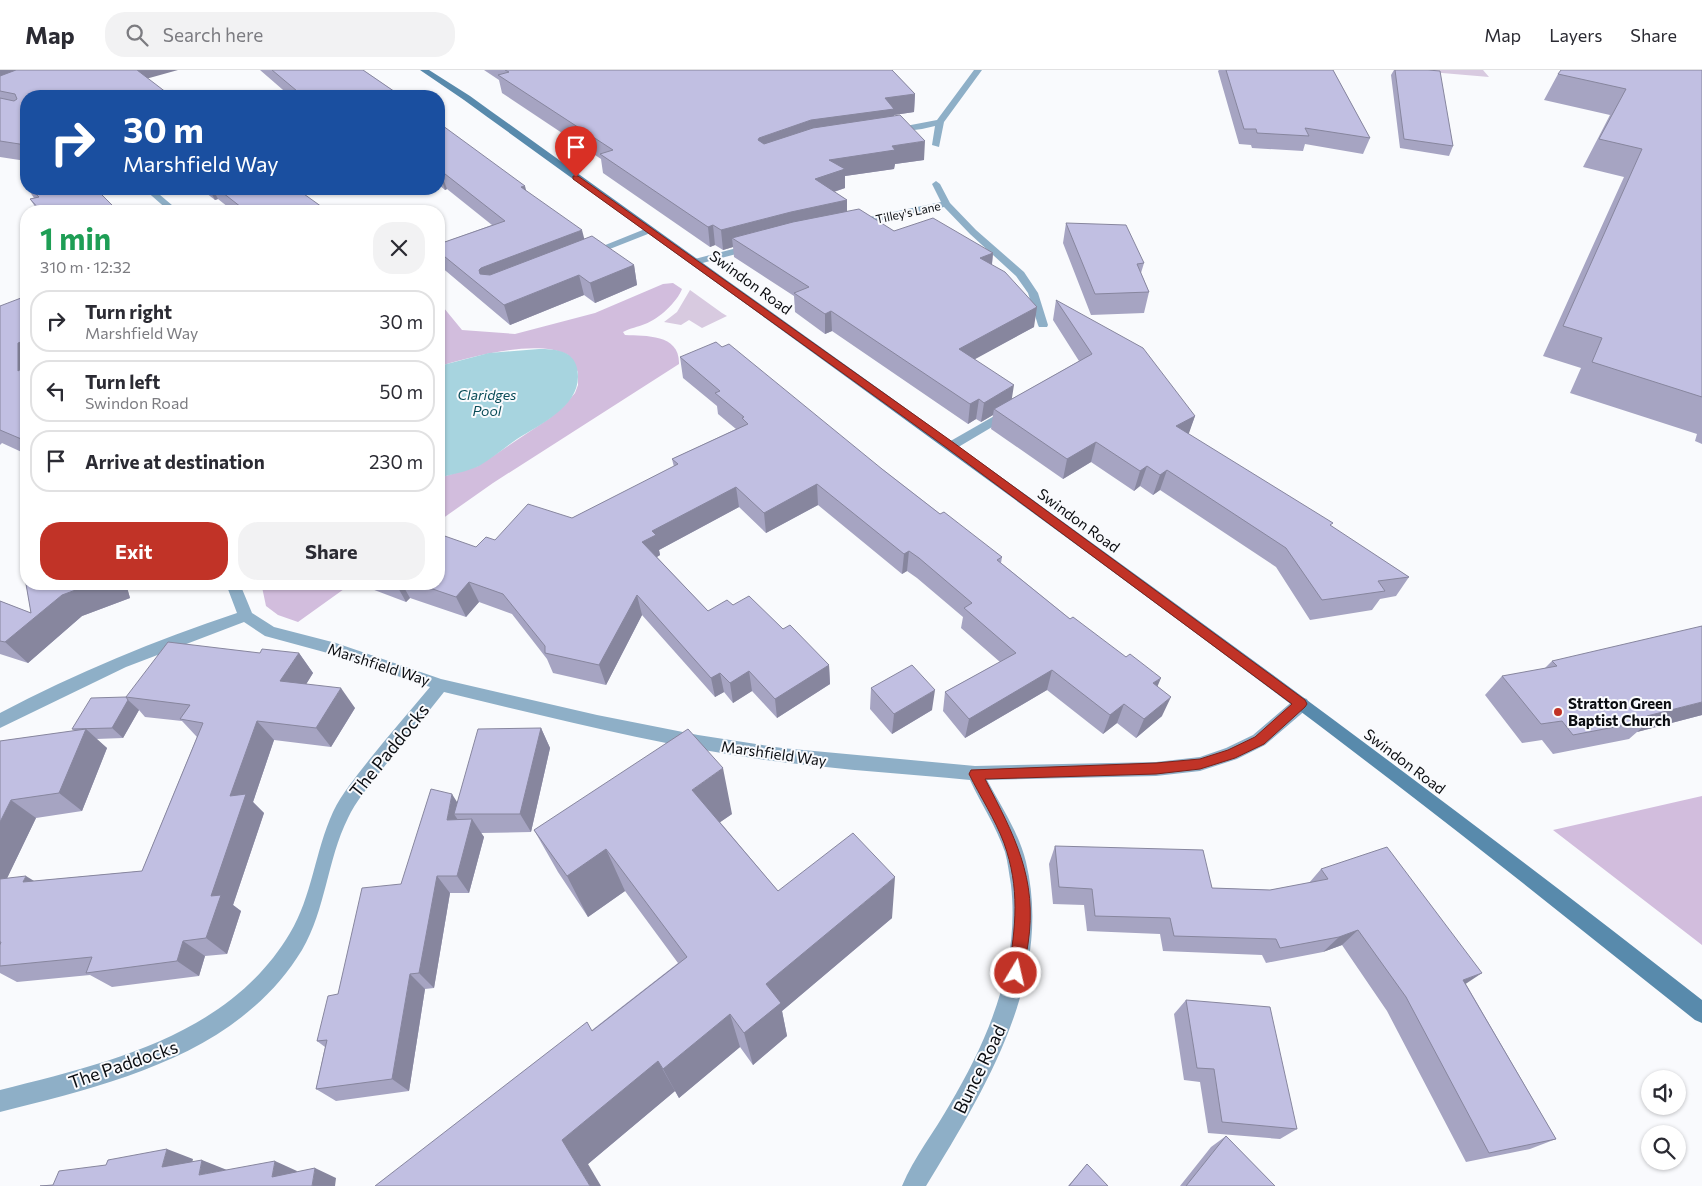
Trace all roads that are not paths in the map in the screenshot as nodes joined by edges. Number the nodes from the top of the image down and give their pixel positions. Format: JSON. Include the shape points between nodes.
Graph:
{"nodes":[{"id":1,"x":424,"y":70,"type":"edge"},
{"id":2,"x":978,"y":70,"type":"edge"},
{"id":3,"x":940,"y":122,"type":"junction"},
{"id":4,"x":886,"y":132,"type":"edge"},
{"id":5,"x":936,"y":146,"type":"dead end"},
{"id":6,"x":936,"y":184,"type":"dead end"},
{"id":7,"x":155,"y":195,"type":"edge"},
{"id":8,"x":946,"y":204,"type":"junction"},
{"id":9,"x":167,"y":205,"type":"edge"},
{"id":10,"x":850,"y":224,"type":"edge"},
{"id":11,"x":650,"y":230,"type":"junction"},
{"id":12,"x":758,"y":245,"type":"edge"},
{"id":13,"x":576,"y":259,"type":"edge"},
{"id":14,"x":695,"y":262,"type":"junction"},
{"id":15,"x":1043,"y":325,"type":"dead end"},
{"id":16,"x":1024,"y":402,"type":"edge"},
{"id":17,"x":951,"y":446,"type":"junction"},
{"id":18,"x":235,"y":590,"type":"edge"},
{"id":19,"x":246,"y":616,"type":"junction"},
{"id":20,"x":442,"y":685,"type":"junction"},
{"id":21,"x":1301,"y":704,"type":"junction"},
{"id":22,"x":0,"y":721,"type":"edge"},
{"id":23,"x":975,"y":774,"type":"junction"},
{"id":24,"x":1702,"y":1013,"type":"edge"},
{"id":25,"x":0,"y":1102,"type":"edge"},
{"id":26,"x":913,"y":1186,"type":"edge"}],
"edges":[{"from":1,"to":11,"type":"main road","name":"Swindon Road"},
{"from":2,"to":3,"type":"street"},
{"from":3,"to":4,"type":"street","via":[[922,128]]},
{"from":3,"to":5,"type":"street"},
{"from":6,"to":8,"type":"street","name":"Tilley's Lane"},
{"from":7,"to":9,"type":"street"},
{"from":8,"to":10,"type":"street","name":"Tilley's Lane"},
{"from":8,"to":15,"type":"street","name":"Tilley's Lane","via":[[1020,274],[1033,293]]},
{"from":11,"to":13,"type":"street"},
{"from":11,"to":14,"type":"main road","name":"Swindon Road"},
{"from":12,"to":14,"type":"street"},
{"from":14,"to":17,"type":"main road","name":"Swindon Road"},
{"from":16,"to":17,"type":"street"},
{"from":17,"to":21,"type":"main road","name":"Swindon Road"},
{"from":18,"to":19,"type":"street"},
{"from":19,"to":20,"type":"street","name":"Marshfield Way","via":[[270,632],[336,649]]},
{"from":19,"to":22,"type":"street","via":[[177,638],[74,683]]},
{"from":20,"to":23,"type":"street","name":"Marshfield Way","via":[[698,742],[792,756]]},
{"from":20,"to":25,"type":"street","name":"The Paddocks","via":[[349,799],[328,842],[313,907],[301,933],[286,958],[253,996],[230,1016],[179,1046],[146,1060]]},
{"from":21,"to":23,"type":"street","name":"Marshfield Way","via":[[1259,740],[1200,764],[1156,769]]},
{"from":21,"to":24,"type":"main road","name":"Swindon Road","via":[[1456,820]]},
{"from":23,"to":26,"type":"street","name":"Bunce Road","via":[[1017,862],[1023,928],[1011,995],[994,1045],[971,1091]]}]}
